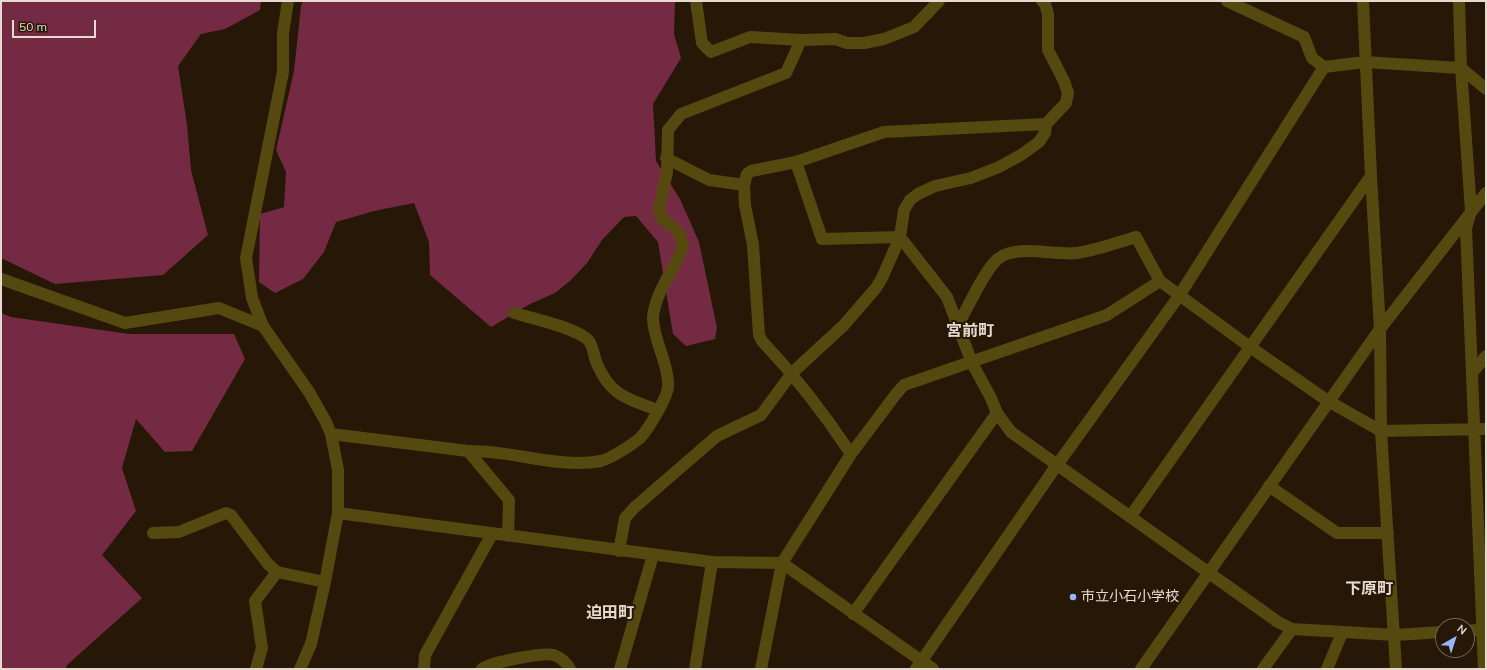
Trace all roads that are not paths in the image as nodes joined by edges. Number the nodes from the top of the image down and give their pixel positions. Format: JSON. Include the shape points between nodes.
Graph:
{"nodes":[{"id":1,"x":288,"y":1,"type":"edge"},
{"id":2,"x":696,"y":1,"type":"edge"},
{"id":3,"x":939,"y":1,"type":"edge"},
{"id":4,"x":1042,"y":1,"type":"edge"},
{"id":5,"x":1228,"y":1,"type":"edge"},
{"id":6,"x":1364,"y":1,"type":"edge"},
{"id":7,"x":1459,"y":1,"type":"edge"},
{"id":8,"x":801,"y":40,"type":"junction"},
{"id":9,"x":1365,"y":62,"type":"junction"},
{"id":10,"x":1324,"y":68,"type":"junction"},
{"id":11,"x":1461,"y":68,"type":"junction"},
{"id":12,"x":1486,"y":89,"type":"edge"},
{"id":13,"x":1046,"y":124,"type":"junction"},
{"id":14,"x":666,"y":158,"type":"junction"},
{"id":15,"x":796,"y":162,"type":"junction"},
{"id":16,"x":1371,"y":176,"type":"junction"},
{"id":17,"x":744,"y":185,"type":"junction"},
{"id":18,"x":1486,"y":193,"type":"edge"},
{"id":19,"x":1471,"y":211,"type":"junction"},
{"id":20,"x":900,"y":237,"type":"junction"},
{"id":21,"x":1,"y":280,"type":"edge"},
{"id":22,"x":1160,"y":281,"type":"junction"},
{"id":23,"x":1179,"y":296,"type":"junction"},
{"id":24,"x":514,"y":313,"type":"dead end"},
{"id":25,"x":958,"y":325,"type":"junction"},
{"id":26,"x":263,"y":326,"type":"junction"},
{"id":27,"x":1380,"y":329,"type":"junction"},
{"id":28,"x":1250,"y":347,"type":"junction"},
{"id":29,"x":1486,"y":356,"type":"edge"},
{"id":30,"x":972,"y":363,"type":"junction"},
{"id":31,"x":1473,"y":372,"type":"junction"},
{"id":32,"x":792,"y":373,"type":"junction"},
{"id":33,"x":1328,"y":401,"type":"junction"},
{"id":34,"x":658,"y":410,"type":"junction"},
{"id":35,"x":997,"y":413,"type":"junction"},
{"id":36,"x":1473,"y":429,"type":"junction"},
{"id":37,"x":1486,"y":429,"type":"edge"},
{"id":38,"x":1381,"y":431,"type":"junction"},
{"id":39,"x":331,"y":434,"type":"junction"},
{"id":40,"x":468,"y":450,"type":"junction"},
{"id":41,"x":851,"y":454,"type":"junction"},
{"id":42,"x":1057,"y":465,"type":"junction"},
{"id":43,"x":1269,"y":486,"type":"junction"},
{"id":44,"x":338,"y":513,"type":"junction"},
{"id":45,"x":1130,"y":517,"type":"junction"},
{"id":46,"x":153,"y":533,"type":"dead end"},
{"id":47,"x":1388,"y":533,"type":"junction"},
{"id":48,"x":492,"y":534,"type":"junction"},
{"id":49,"x":508,"y":536,"type":"junction"},
{"id":50,"x":619,"y":551,"type":"junction"},
{"id":51,"x":653,"y":555,"type":"junction"},
{"id":52,"x":712,"y":562,"type":"junction"},
{"id":53,"x":782,"y":563,"type":"junction"},
{"id":54,"x":277,"y":572,"type":"junction"},
{"id":55,"x":1209,"y":572,"type":"junction"},
{"id":56,"x":326,"y":582,"type":"junction"},
{"id":57,"x":854,"y":614,"type":"junction"},
{"id":58,"x":1292,"y":629,"type":"junction"},
{"id":59,"x":1484,"y":630,"type":"edge"},
{"id":60,"x":1435,"y":632,"type":"edge"},
{"id":61,"x":1342,"y":633,"type":"junction"},
{"id":62,"x":1395,"y":635,"type":"junction"},
{"id":63,"x":918,"y":665,"type":"edge"},
{"id":64,"x":256,"y":669,"type":"edge"},
{"id":65,"x":300,"y":669,"type":"edge"},
{"id":66,"x":424,"y":669,"type":"edge"},
{"id":67,"x":482,"y":669,"type":"edge"},
{"id":68,"x":570,"y":669,"type":"edge"},
{"id":69,"x":620,"y":669,"type":"edge"},
{"id":70,"x":695,"y":669,"type":"edge"},
{"id":71,"x":761,"y":669,"type":"edge"},
{"id":72,"x":932,"y":669,"type":"edge"},
{"id":73,"x":1140,"y":669,"type":"edge"},
{"id":74,"x":1263,"y":669,"type":"edge"},
{"id":75,"x":1327,"y":669,"type":"edge"},
{"id":76,"x":1396,"y":669,"type":"edge"},
{"id":77,"x":1484,"y":669,"type":"edge"}],
"edges":[{"from":1,"to":26,"type":"street","via":[[283,33],[283,72],[246,258],[252,298]]},
{"from":2,"to":8,"type":"street","via":[[702,43],[711,52],[750,37]]},
{"from":3,"to":8,"type":"street","via":[[914,27],[884,39],[864,43]]},
{"from":4,"to":13,"type":"street","via":[[1048,14],[1048,50],[1068,93],[1066,103]]},
{"from":5,"to":10,"type":"street","via":[[1304,37],[1312,58]]},
{"from":6,"to":9,"type":"street"},
{"from":7,"to":11,"type":"street"},
{"from":8,"to":14,"type":"street","via":[[786,73],[681,114],[668,130]]},
{"from":9,"to":10,"type":"street"},
{"from":9,"to":11,"type":"street"},
{"from":9,"to":16,"type":"street"},
{"from":10,"to":23,"type":"street"},
{"from":11,"to":12,"type":"street"},
{"from":11,"to":19,"type":"street"},
{"from":13,"to":15,"type":"street","via":[[884,132]]},
{"from":13,"to":20,"type":"street","via":[[1039,142],[1021,155],[971,178],[934,186],[914,197],[904,210]]},
{"from":14,"to":17,"type":"street","via":[[709,180]]},
{"from":14,"to":34,"type":"street","via":[[667,172],[659,208],[660,217],[678,232],[683,244],[655,302],[654,326],[668,388]]},
{"from":15,"to":17,"type":"street","via":[[751,171],[747,174]]},
{"from":15,"to":20,"type":"street","via":[[822,239]]},
{"from":16,"to":27,"type":"street"},
{"from":16,"to":28,"type":"street"},
{"from":17,"to":32,"type":"street","via":[[753,245],[759,335]]},
{"from":18,"to":19,"type":"street"},
{"from":19,"to":27,"type":"street"},
{"from":19,"to":31,"type":"street","via":[[1466,228]]},
{"from":20,"to":25,"type":"street","via":[[947,297]]},
{"from":20,"to":32,"type":"street","via":[[876,288],[843,326]]},
{"from":21,"to":26,"type":"street","via":[[125,323],[219,308]]},
{"from":22,"to":23,"type":"street"},
{"from":22,"to":25,"type":"street","via":[[1136,237],[1092,251],[1011,252],[999,257],[991,266]]},
{"from":22,"to":30,"type":"street","via":[[1107,315]]},
{"from":23,"to":28,"type":"street"},
{"from":23,"to":42,"type":"street"},
{"from":24,"to":34,"type":"street","via":[[574,332],[589,341],[597,364],[609,386],[625,398]]},
{"from":25,"to":30,"type":"street"},
{"from":26,"to":39,"type":"street","via":[[309,392]]},
{"from":27,"to":33,"type":"street"},
{"from":27,"to":38,"type":"street"},
{"from":28,"to":33,"type":"street"},
{"from":28,"to":45,"type":"street"},
{"from":29,"to":31,"type":"street"},
{"from":30,"to":35,"type":"street"},
{"from":30,"to":41,"type":"street","via":[[904,385]]},
{"from":31,"to":36,"type":"street"},
{"from":32,"to":41,"type":"street"},
{"from":32,"to":50,"type":"street","via":[[761,415],[717,436],[635,507],[625,518]]},
{"from":33,"to":38,"type":"street"},
{"from":33,"to":43,"type":"street"},
{"from":34,"to":40,"type":"street","via":[[640,437],[602,461],[564,463],[485,450]]},
{"from":35,"to":42,"type":"street","via":[[1011,432]]},
{"from":35,"to":57,"type":"street"},
{"from":36,"to":37,"type":"street"},
{"from":36,"to":38,"type":"street"},
{"from":36,"to":59,"type":"street"},
{"from":38,"to":47,"type":"street"},
{"from":39,"to":40,"type":"street"},
{"from":39,"to":44,"type":"street","via":[[338,470]]},
{"from":40,"to":49,"type":"street","via":[[509,500]]},
{"from":41,"to":53,"type":"street"},
{"from":42,"to":45,"type":"street"},
{"from":42,"to":63,"type":"street"},
{"from":43,"to":47,"type":"street","via":[[1337,532]]},
{"from":43,"to":55,"type":"street"},
{"from":44,"to":48,"type":"street"},
{"from":44,"to":56,"type":"street"},
{"from":45,"to":55,"type":"street"},
{"from":46,"to":54,"type":"street","via":[[179,532],[226,513],[231,515]]},
{"from":47,"to":62,"type":"street"},
{"from":48,"to":49,"type":"street"},
{"from":48,"to":66,"type":"street","via":[[425,655]]},
{"from":49,"to":50,"type":"street"},
{"from":50,"to":51,"type":"street"},
{"from":51,"to":52,"type":"street"},
{"from":51,"to":69,"type":"street"},
{"from":52,"to":53,"type":"street"},
{"from":52,"to":70,"type":"street"},
{"from":53,"to":57,"type":"street"},
{"from":53,"to":71,"type":"street"},
{"from":54,"to":56,"type":"street"},
{"from":54,"to":64,"type":"street","via":[[255,601],[262,648]]},
{"from":55,"to":58,"type":"street","via":[[1278,622]]},
{"from":55,"to":73,"type":"street"},
{"from":56,"to":65,"type":"street","via":[[311,644]]},
{"from":57,"to":63,"type":"street"},
{"from":58,"to":61,"type":"street"},
{"from":58,"to":74,"type":"street"},
{"from":59,"to":77,"type":"street"},
{"from":60,"to":62,"type":"street"},
{"from":61,"to":62,"type":"street"},
{"from":61,"to":75,"type":"street"},
{"from":62,"to":76,"type":"street"},
{"from":63,"to":72,"type":"street"},
{"from":67,"to":68,"type":"street","via":[[500,661],[553,655],[564,660]]}]}
